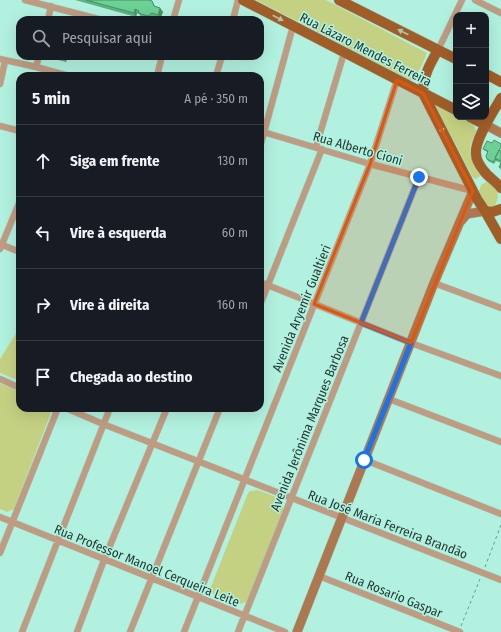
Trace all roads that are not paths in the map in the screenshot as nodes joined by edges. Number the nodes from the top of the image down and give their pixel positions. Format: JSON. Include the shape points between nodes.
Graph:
{"nodes":[{"id":1,"x":25,"y":0,"type":"edge"},
{"id":2,"x":179,"y":0,"type":"edge"},
{"id":3,"x":238,"y":0,"type":"edge"},
{"id":4,"x":243,"y":0,"type":"edge"},
{"id":5,"x":339,"y":0,"type":"edge"},
{"id":6,"x":462,"y":0,"type":"edge"},
{"id":7,"x":475,"y":0,"type":"edge"},
{"id":8,"x":51,"y":6,"type":"junction"},
{"id":9,"x":501,"y":13,"type":"edge"},
{"id":10,"x":49,"y":16,"type":"edge"},
{"id":11,"x":87,"y":16,"type":"edge"},
{"id":12,"x":174,"y":16,"type":"edge"},
{"id":13,"x":233,"y":16,"type":"edge"},
{"id":14,"x":293,"y":26,"type":"junction"},
{"id":15,"x":438,"y":50,"type":"junction"},
{"id":16,"x":344,"y":53,"type":"junction"},
{"id":17,"x":453,"y":58,"type":"edge"},
{"id":18,"x":3,"y":60,"type":"edge"},
{"id":19,"x":38,"y":60,"type":"edge"},
{"id":20,"x":161,"y":60,"type":"edge"},
{"id":21,"x":221,"y":60,"type":"edge"},
{"id":22,"x":36,"y":67,"type":"junction"},
{"id":23,"x":54,"y":72,"type":"edge"},
{"id":24,"x":158,"y":72,"type":"edge"},
{"id":25,"x":217,"y":72,"type":"edge"},
{"id":26,"x":489,"y":76,"type":"edge"},
{"id":27,"x":397,"y":80,"type":"junction"},
{"id":28,"x":501,"y":82,"type":"edge"},
{"id":29,"x":0,"y":84,"type":"edge"},
{"id":30,"x":423,"y":93,"type":"junction"},
{"id":31,"x":501,"y":98,"type":"edge"},
{"id":32,"x":453,"y":108,"type":"edge"},
{"id":33,"x":476,"y":120,"type":"edge"},
{"id":34,"x":264,"y":124,"type":"edge"},
{"id":35,"x":486,"y":125,"type":"junction"},
{"id":36,"x":0,"y":126,"type":"edge"},
{"id":37,"x":16,"y":130,"type":"edge"},
{"id":38,"x":264,"y":132,"type":"edge"},
{"id":39,"x":501,"y":133,"type":"edge"},
{"id":40,"x":319,"y":148,"type":"junction"},
{"id":41,"x":370,"y":164,"type":"junction"},
{"id":42,"x":419,"y":177,"type":"junction"},
{"id":43,"x":490,"y":179,"type":"junction"},
{"id":44,"x":501,"y":188,"type":"edge"},
{"id":45,"x":473,"y":190,"type":"junction"},
{"id":46,"x":501,"y":209,"type":"edge"},
{"id":47,"x":16,"y":210,"type":"edge"},
{"id":48,"x":485,"y":211,"type":"junction"},
{"id":49,"x":459,"y":224,"type":"junction"},
{"id":50,"x":501,"y":239,"type":"edge"},
{"id":51,"x":1,"y":246,"type":"edge"},
{"id":52,"x":16,"y":251,"type":"edge"},
{"id":53,"x":434,"y":283,"type":"junction"},
{"id":54,"x":264,"y":284,"type":"edge"},
{"id":55,"x":268,"y":286,"type":"junction"},
{"id":56,"x":264,"y":296,"type":"edge"},
{"id":57,"x":314,"y":304,"type":"junction"},
{"id":58,"x":501,"y":308,"type":"edge"},
{"id":59,"x":361,"y":323,"type":"junction"},
{"id":60,"x":411,"y":343,"type":"junction"},
{"id":61,"x":501,"y":376,"type":"edge"},
{"id":62,"x":0,"y":379,"type":"edge"},
{"id":63,"x":16,"y":386,"type":"edge"},
{"id":64,"x":389,"y":399,"type":"junction"},
{"id":65,"x":56,"y":412,"type":"edge"},
{"id":66,"x":75,"y":412,"type":"edge"},
{"id":67,"x":108,"y":412,"type":"edge"},
{"id":68,"x":165,"y":412,"type":"edge"},
{"id":69,"x":218,"y":412,"type":"edge"},
{"id":70,"x":103,"y":424,"type":"junction"},
{"id":71,"x":501,"y":442,"type":"edge"},
{"id":72,"x":153,"y":444,"type":"junction"},
{"id":73,"x":364,"y":460,"type":"junction"},
{"id":74,"x":199,"y":462,"type":"junction"},
{"id":75,"x":246,"y":480,"type":"junction"},
{"id":76,"x":291,"y":498,"type":"junction"},
{"id":77,"x":501,"y":514,"type":"edge"},
{"id":78,"x":0,"y":517,"type":"edge"},
{"id":79,"x":342,"y":518,"type":"junction"},
{"id":80,"x":13,"y":522,"type":"junction"},
{"id":81,"x":58,"y":541,"type":"junction"},
{"id":82,"x":0,"y":553,"type":"edge"},
{"id":83,"x":104,"y":560,"type":"junction"},
{"id":84,"x":319,"y":576,"type":"junction"},
{"id":85,"x":151,"y":578,"type":"junction"},
{"id":86,"x":501,"y":580,"type":"edge"},
{"id":87,"x":198,"y":597,"type":"junction"},
{"id":88,"x":245,"y":616,"type":"junction"},
{"id":89,"x":22,"y":632,"type":"edge"},
{"id":90,"x":77,"y":632,"type":"edge"},
{"id":91,"x":130,"y":632,"type":"edge"},
{"id":92,"x":184,"y":632,"type":"edge"},
{"id":93,"x":238,"y":632,"type":"edge"},
{"id":94,"x":285,"y":632,"type":"edge"},
{"id":95,"x":297,"y":632,"type":"edge"},
{"id":96,"x":460,"y":632,"type":"edge"}],
"edges":[{"from":1,"to":8,"type":"street"},
{"from":2,"to":12,"type":"street"},
{"from":3,"to":13,"type":"street"},
{"from":4,"to":14,"type":"main road","name":"Rua Lázaro Mendes Ferreira","one_way":true},
{"from":15,"to":5,"type":"main road","one_way":true},
{"from":6,"to":15,"type":"street"},
{"from":7,"to":9,"type":"street"},
{"from":8,"to":10,"type":"street"},
{"from":8,"to":11,"type":"street"},
{"from":14,"to":16,"type":"main road","name":"Rua Lázaro Mendes Ferreira"},
{"from":14,"to":34,"type":"street"},
{"from":15,"to":17,"type":"main road"},
{"from":15,"to":30,"type":"main road","via":[[425,76]]},
{"from":16,"to":27,"type":"main road","name":"Rua Lázaro Mendes Ferreira"},
{"from":16,"to":40,"type":"street"},
{"from":18,"to":22,"type":"street"},
{"from":18,"to":29,"type":"street"},
{"from":19,"to":22,"type":"street"},
{"from":20,"to":24,"type":"street"},
{"from":21,"to":25,"type":"street"},
{"from":22,"to":23,"type":"street"},
{"from":26,"to":28,"type":"main road"},
{"from":27,"to":30,"type":"main road","name":"Rua Lázaro Mendes Ferreira"},
{"from":27,"to":41,"type":"street","name":"Avenida Aryemir Gualtieri"},
{"from":30,"to":32,"type":"main road","name":"Rua Lázaro Mendes Ferreira"},
{"from":30,"to":45,"type":"main road","one_way":true},
{"from":31,"to":35,"type":"main road"},
{"from":33,"to":35,"type":"main road"},
{"from":35,"to":39,"type":"street"},
{"from":35,"to":43,"type":"main road","via":[[477,142],[475,153]]},
{"from":36,"to":37,"type":"street"},
{"from":38,"to":40,"type":"street","name":"Rua Alberto Cioni"},
{"from":40,"to":41,"type":"street","name":"Rua Alberto Cioni"},
{"from":40,"to":55,"type":"street"},
{"from":41,"to":42,"type":"street","name":"Rua Alberto Cioni"},
{"from":41,"to":57,"type":"street","name":"Avenida Aryemir Gualtieri"},
{"from":42,"to":45,"type":"street","name":"Rua Alberto Cioni"},
{"from":42,"to":59,"type":"street","name":"Avenida Jerônima Marques Barbosa"},
{"from":43,"to":44,"type":"main road"},
{"from":43,"to":45,"type":"main road","via":[[476,185]]},
{"from":45,"to":48,"type":"main road"},
{"from":45,"to":49,"type":"street"},
{"from":46,"to":48,"type":"main road"},
{"from":47,"to":51,"type":"street"},
{"from":48,"to":49,"type":"street","via":[[467,214]]},
{"from":48,"to":50,"type":"main road"},
{"from":49,"to":53,"type":"street"},
{"from":51,"to":52,"type":"street"},
{"from":53,"to":58,"type":"street"},
{"from":53,"to":60,"type":"street"},
{"from":54,"to":55,"type":"street"},
{"from":55,"to":56,"type":"street"},
{"from":55,"to":57,"type":"street"},
{"from":57,"to":59,"type":"street"},
{"from":57,"to":75,"type":"street","name":"Avenida Aryemir Gualtieri"},
{"from":59,"to":60,"type":"street"},
{"from":59,"to":76,"type":"street","name":"Avenida Jerônima Marques Barbosa"},
{"from":60,"to":61,"type":"street"},
{"from":60,"to":64,"type":"street"},
{"from":62,"to":63,"type":"street"},
{"from":64,"to":71,"type":"street"},
{"from":64,"to":73,"type":"street"},
{"from":65,"to":80,"type":"street"},
{"from":66,"to":70,"type":"street","name":"Rua José Maria Ferreira Brandão"},
{"from":67,"to":70,"type":"street"},
{"from":68,"to":72,"type":"street"},
{"from":69,"to":74,"type":"street"},
{"from":70,"to":72,"type":"street","name":"Rua José Maria Ferreira Brandão"},
{"from":70,"to":81,"type":"street"},
{"from":72,"to":74,"type":"street","name":"Rua José Maria Ferreira Brandão"},
{"from":72,"to":83,"type":"street"},
{"from":73,"to":77,"type":"street"},
{"from":73,"to":79,"type":"street"},
{"from":74,"to":75,"type":"street","name":"Rua José Maria Ferreira Brandão"},
{"from":74,"to":85,"type":"street"},
{"from":75,"to":76,"type":"street","name":"Rua José Maria Ferreira Brandão"},
{"from":75,"to":87,"type":"street","name":"Avenida Aryemir Gualtieri"},
{"from":76,"to":79,"type":"street","name":"Rua José Maria Ferreira Brandão"},
{"from":76,"to":88,"type":"street","name":"Avenida Jerônima Marques Barbosa"},
{"from":78,"to":80,"type":"street","name":"Rua Professor Manoel Cerqueira Leite"},
{"from":79,"to":84,"type":"street"},
{"from":79,"to":86,"type":"street","name":"Rua José Maria Ferreira Brandão"},
{"from":80,"to":81,"type":"street","name":"Rua Professor Manoel Cerqueira Leite"},
{"from":80,"to":82,"type":"street"},
{"from":81,"to":83,"type":"street","name":"Rua Professor Manoel Cerqueira Leite"},
{"from":81,"to":89,"type":"street"},
{"from":83,"to":85,"type":"street","name":"Rua Professor Manoel Cerqueira Leite"},
{"from":83,"to":90,"type":"street"},
{"from":84,"to":95,"type":"street"},
{"from":84,"to":96,"type":"street","name":"Rua Rosario Gaspar"},
{"from":85,"to":87,"type":"street","name":"Rua Professor Manoel Cerqueira Leite"},
{"from":85,"to":91,"type":"street"},
{"from":87,"to":88,"type":"street","name":"Rua Professor Manoel Cerqueira Leite"},
{"from":87,"to":92,"type":"street","name":"Avenida Aryemir Gualtieri"},
{"from":88,"to":93,"type":"street","name":"Avenida Jerônima Marques Barbosa"},
{"from":88,"to":94,"type":"street","name":"Rua Professor Manoel Cerqueira Leite"}]}
